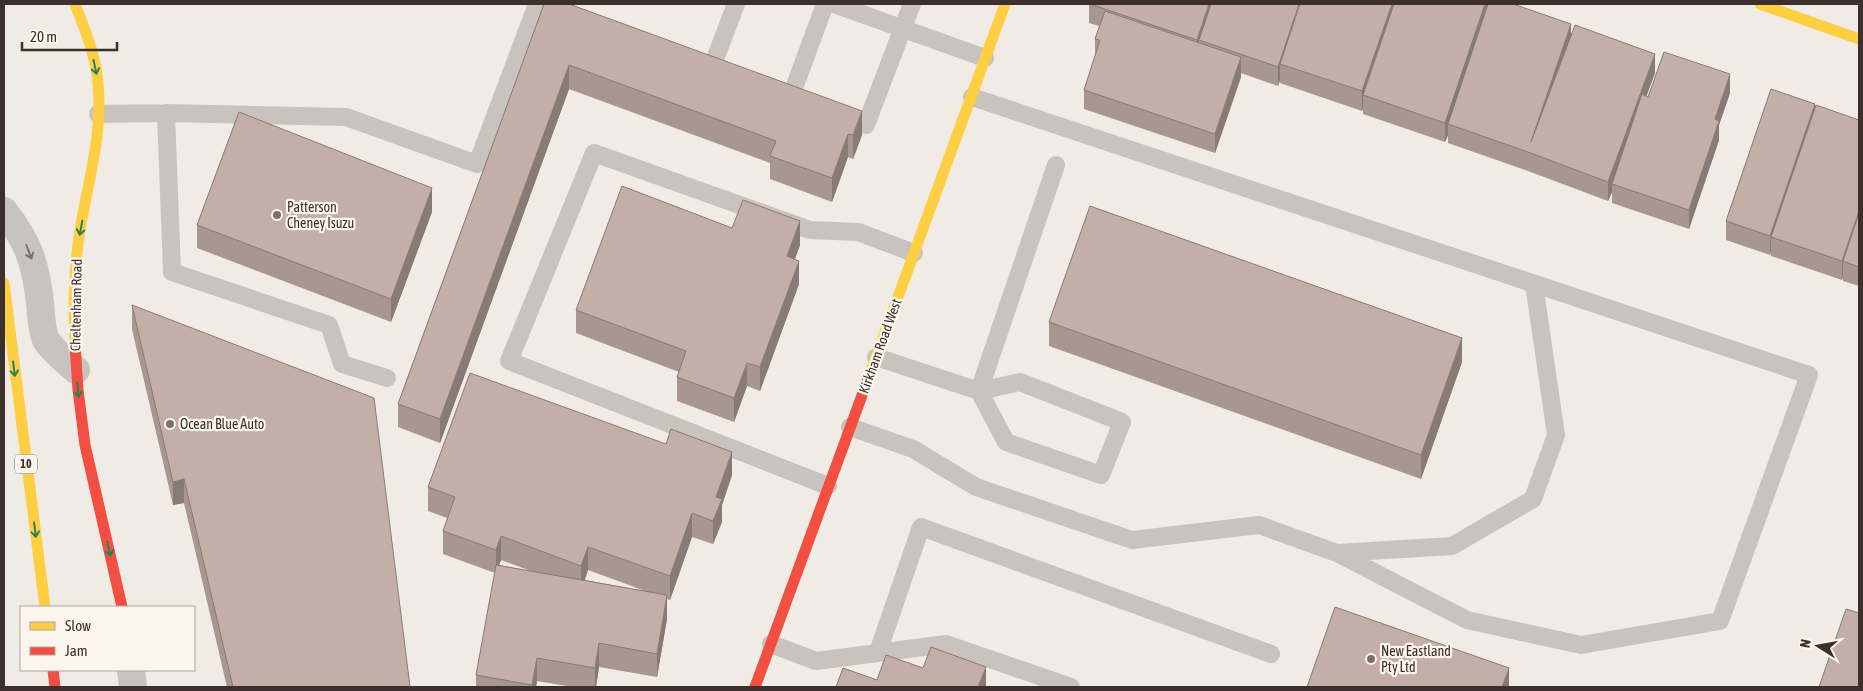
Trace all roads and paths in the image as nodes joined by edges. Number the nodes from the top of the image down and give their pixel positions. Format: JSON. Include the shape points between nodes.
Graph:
{"nodes":[{"id":1,"x":75,"y":4,"type":"edge"},
{"id":2,"x":542,"y":4,"type":"edge"},
{"id":3,"x":736,"y":4,"type":"edge"},
{"id":4,"x":825,"y":4,"type":"edge"},
{"id":5,"x":834,"y":4,"type":"edge"},
{"id":6,"x":912,"y":4,"type":"edge"},
{"id":7,"x":1005,"y":4,"type":"edge"},
{"id":8,"x":1760,"y":4,"type":"edge"},
{"id":9,"x":903,"y":29,"type":"junction"},
{"id":10,"x":1859,"y":39,"type":"edge"},
{"id":11,"x":986,"y":58,"type":"junction"},
{"id":12,"x":712,"y":68,"type":"edge"},
{"id":13,"x":972,"y":97,"type":"junction"},
{"id":14,"x":790,"y":99,"type":"edge"},
{"id":15,"x":166,"y":113,"type":"junction"},
{"id":16,"x":98,"y":114,"type":"junction"},
{"id":17,"x":866,"y":124,"type":"dead end"},
{"id":18,"x":1056,"y":165,"type":"dead end"},
{"id":19,"x":4,"y":211,"type":"edge"},
{"id":20,"x":914,"y":253,"type":"junction"},
{"id":21,"x":4,"y":283,"type":"edge"},
{"id":22,"x":1534,"y":284,"type":"junction"},
{"id":23,"x":8,"y":320,"type":"junction"},
{"id":24,"x":4,"y":334,"type":"edge"},
{"id":25,"x":876,"y":356,"type":"junction"},
{"id":26,"x":76,"y":370,"type":"junction"},
{"id":27,"x":387,"y":378,"type":"dead end"},
{"id":28,"x":979,"y":390,"type":"junction"},
{"id":29,"x":850,"y":427,"type":"junction"},
{"id":30,"x":828,"y":486,"type":"junction"},
{"id":31,"x":1336,"y":553,"type":"junction"},
{"id":32,"x":45,"y":606,"type":"edge"},
{"id":33,"x":122,"y":606,"type":"edge"},
{"id":34,"x":771,"y":644,"type":"junction"},
{"id":35,"x":878,"y":652,"type":"junction"},
{"id":36,"x":1271,"y":654,"type":"dead end"},
{"id":37,"x":53,"y":671,"type":"edge"},
{"id":38,"x":131,"y":671,"type":"edge"},
{"id":39,"x":55,"y":687,"type":"edge"},
{"id":40,"x":133,"y":687,"type":"edge"},
{"id":41,"x":755,"y":687,"type":"edge"},
{"id":42,"x":1071,"y":687,"type":"edge"}],
"edges":[{"from":1,"to":16,"type":"street","name":"Cheltenham Road","one_way":true,"via":[[97,77]]},
{"from":2,"to":15,"type":"lane","via":[[536,7],[477,164],[346,117]]},
{"from":3,"to":12,"type":"lane"},
{"from":4,"to":14,"type":"lane"},
{"from":5,"to":9,"type":"lane"},
{"from":6,"to":9,"type":"lane"},
{"from":7,"to":11,"type":"street","name":"Kirkham Road West"},
{"from":8,"to":10,"type":"street"},
{"from":9,"to":11,"type":"lane"},
{"from":9,"to":17,"type":"lane"},
{"from":11,"to":13,"type":"street","name":"Kirkham Road West"},
{"from":13,"to":20,"type":"street","name":"Kirkham Road West"},
{"from":13,"to":22,"type":"lane"},
{"from":15,"to":16,"type":"lane"},
{"from":15,"to":27,"type":"lane","via":[[172,272],[329,324],[342,364]]},
{"from":16,"to":26,"type":"street","name":"Cheltenham Road","one_way":true,"via":[[76,258]]},
{"from":18,"to":28,"type":"lane"},
{"from":19,"to":26,"type":"street","one_way":true,"via":[[32,256],[45,337]]},
{"from":20,"to":25,"type":"street","name":"Kirkham Road West"},
{"from":20,"to":30,"type":"lane","via":[[858,232],[810,230],[594,153],[509,361]]},
{"from":21,"to":23,"type":"street","number":"10"},
{"from":22,"to":31,"type":"lane","via":[[1556,435],[1533,499],[1452,546]]},
{"from":22,"to":31,"type":"lane","via":[[1809,375],[1720,621],[1581,646],[1467,620]]},
{"from":23,"to":24,"type":"street"},
{"from":23,"to":32,"type":"street","number":"10","one_way":true},
{"from":25,"to":28,"type":"lane"},
{"from":25,"to":29,"type":"street","name":"Kirkham Road West"},
{"from":26,"to":33,"type":"street","name":"Cheltenham Road","one_way":true,"via":[[88,464]]},
{"from":28,"to":28,"type":"lane","via":[[1020,382],[1122,422],[1101,475],[1006,442]]},
{"from":29,"to":30,"type":"street","name":"Kirkham Road West"},
{"from":29,"to":31,"type":"lane","via":[[913,449],[976,487],[1132,540],[1259,525]]},
{"from":30,"to":34,"type":"street","name":"Kirkham Road West"},
{"from":34,"to":35,"type":"lane","via":[[816,661]]},
{"from":34,"to":41,"type":"street","name":"Kirkham Road West"},
{"from":35,"to":36,"type":"lane","via":[[921,527]]},
{"from":35,"to":42,"type":"lane","via":[[946,644]]},
{"from":37,"to":39,"type":"street"},
{"from":38,"to":40,"type":"street"}]}
